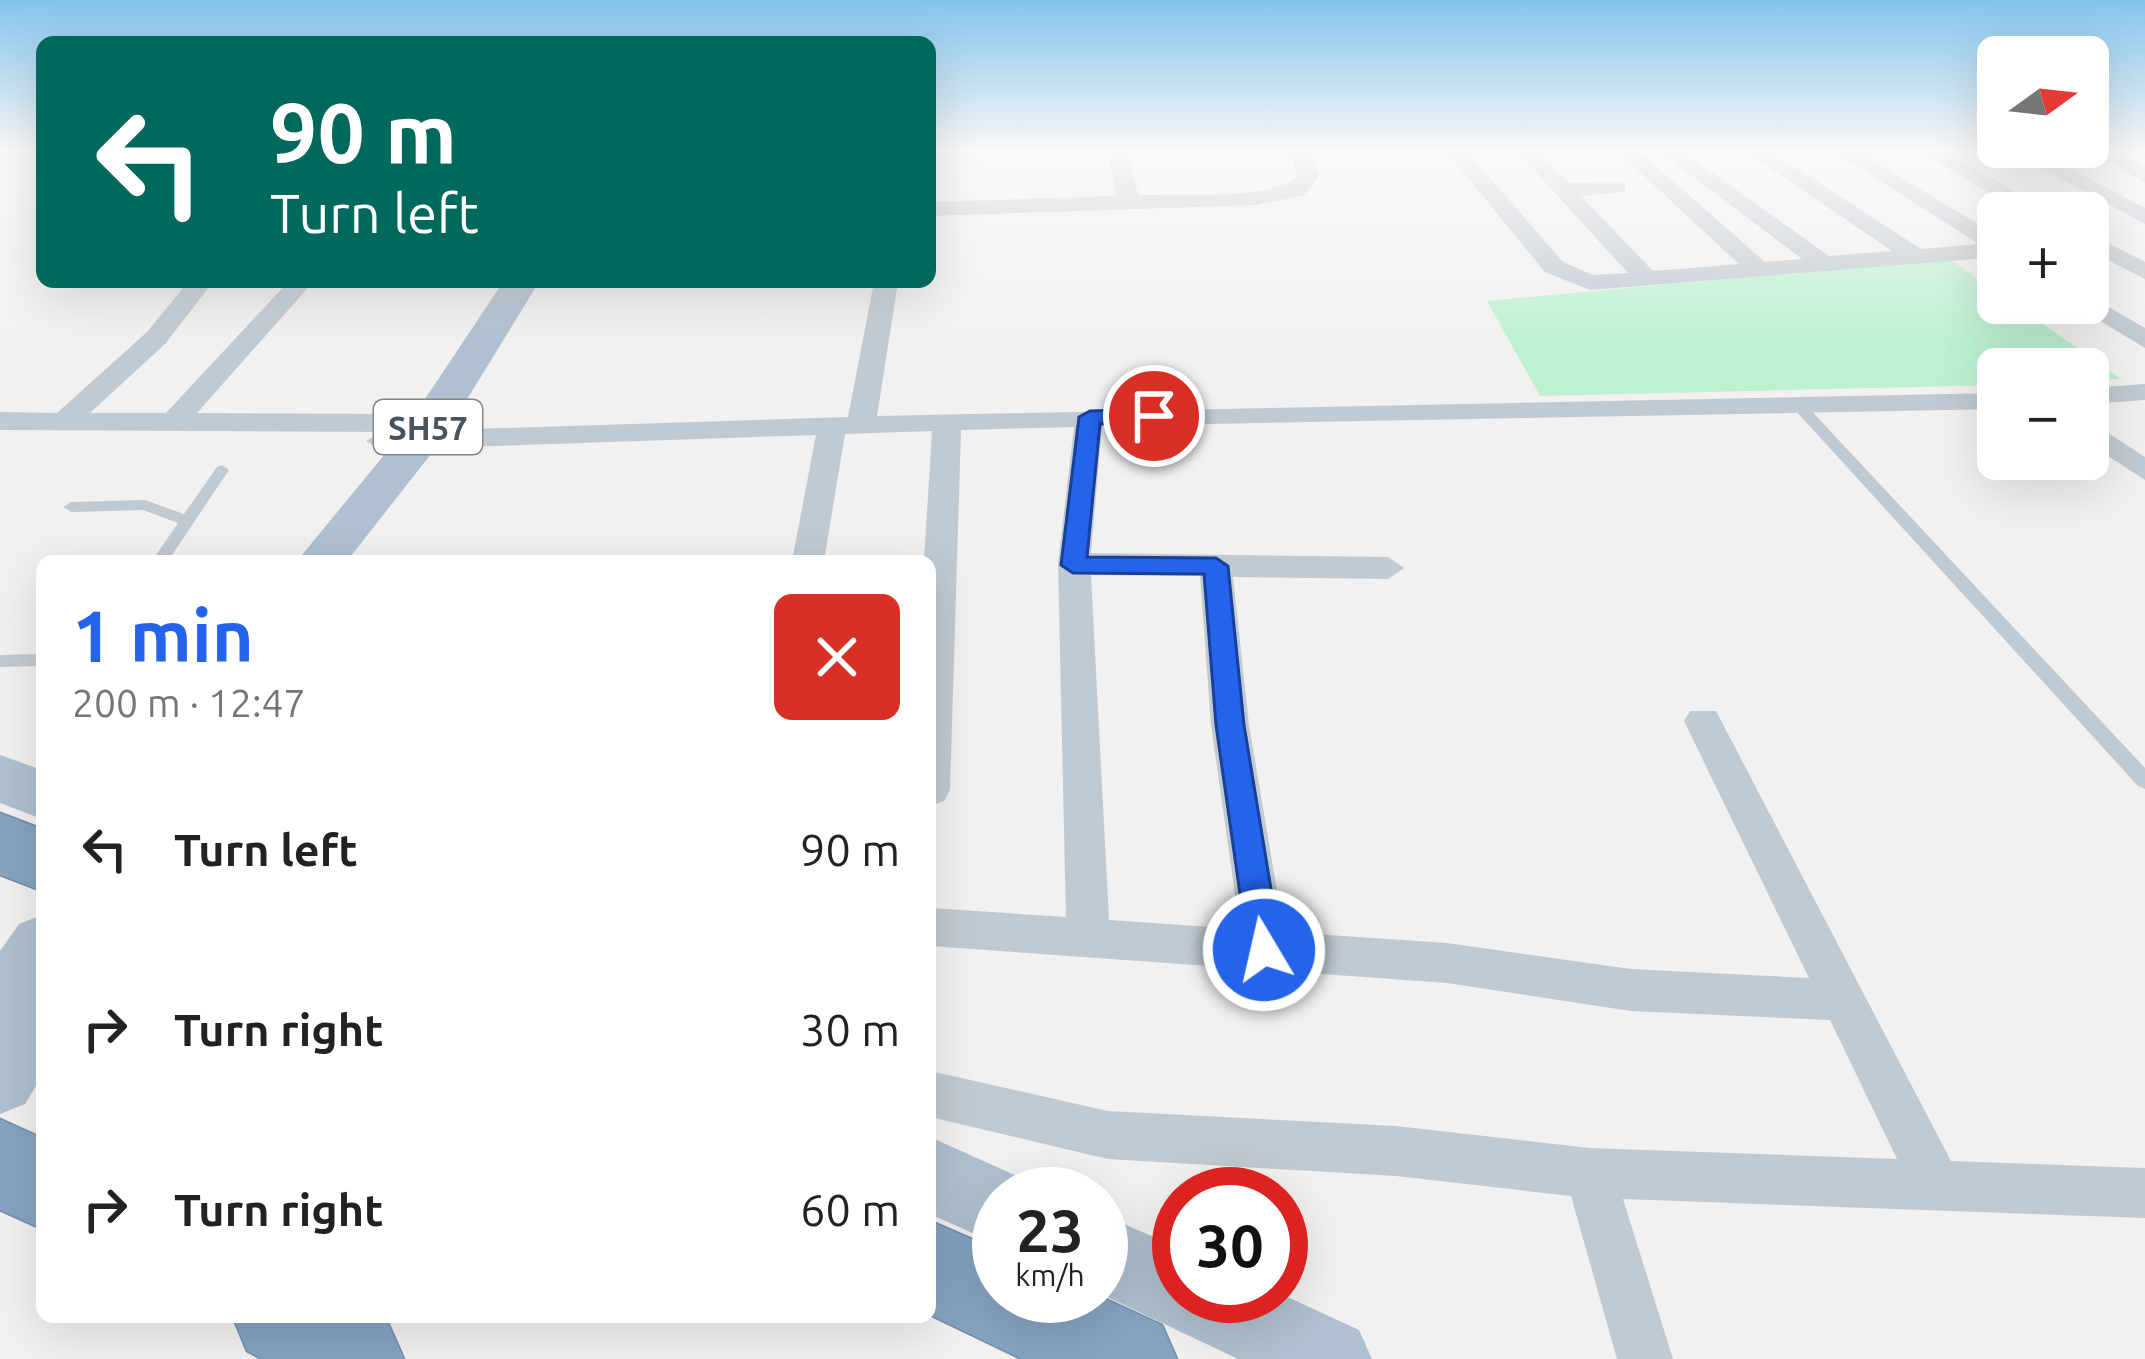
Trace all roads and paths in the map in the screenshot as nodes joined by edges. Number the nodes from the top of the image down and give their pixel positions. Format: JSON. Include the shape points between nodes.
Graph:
{"nodes":[{"id":1,"x":1511,"y":214,"type":"edge"},
{"id":2,"x":1587,"y":214,"type":"edge"},
{"id":3,"x":1698,"y":214,"type":"edge"},
{"id":4,"x":1756,"y":214,"type":"edge"},
{"id":5,"x":1853,"y":214,"type":"edge"},
{"id":6,"x":1944,"y":214,"type":"edge"},
{"id":7,"x":1977,"y":235,"type":"edge"},
{"id":8,"x":1977,"y":250,"type":"edge"},
{"id":9,"x":2109,"y":252,"type":"edge"},
{"id":10,"x":1918,"y":257,"type":"junction"},
{"id":11,"x":1827,"y":266,"type":"junction"},
{"id":12,"x":1762,"y":272,"type":"junction"},
{"id":13,"x":2145,"y":272,"type":"edge"},
{"id":14,"x":1650,"y":282,"type":"junction"},
{"id":15,"x":196,"y":288,"type":"edge"},
{"id":16,"x":296,"y":288,"type":"edge"},
{"id":17,"x":474,"y":288,"type":"edge"},
{"id":18,"x":516,"y":288,"type":"edge"},
{"id":19,"x":884,"y":288,"type":"edge"},
{"id":20,"x":2109,"y":317,"type":"edge"},
{"id":21,"x":2145,"y":340,"type":"edge"},
{"id":22,"x":2145,"y":392,"type":"edge"},
{"id":23,"x":2109,"y":395,"type":"edge"},
{"id":24,"x":1977,"y":401,"type":"edge"},
{"id":25,"x":1800,"y":407,"type":"junction"},
{"id":26,"x":1090,"y":417,"type":"junction"},
{"id":27,"x":0,"y":421,"type":"edge"},
{"id":28,"x":174,"y":422,"type":"junction"},
{"id":29,"x":947,"y":422,"type":"junction"},
{"id":30,"x":62,"y":423,"type":"junction"},
{"id":31,"x":847,"y":425,"type":"junction"},
{"id":32,"x":398,"y":435,"type":"junction"},
{"id":33,"x":2109,"y":444,"type":"edge"},
{"id":34,"x":222,"y":470,"type":"dead end"},
{"id":35,"x":2145,"y":471,"type":"edge"},
{"id":36,"x":71,"y":507,"type":"dead end"},
{"id":37,"x":187,"y":521,"type":"junction"},
{"id":38,"x":164,"y":555,"type":"edge"},
{"id":39,"x":294,"y":555,"type":"edge"},
{"id":40,"x":326,"y":555,"type":"edge"},
{"id":41,"x":810,"y":555,"type":"edge"},
{"id":42,"x":1073,"y":565,"type":"junction"},
{"id":43,"x":1216,"y":566,"type":"junction"},
{"id":44,"x":1388,"y":568,"type":"dead end"},
{"id":45,"x":36,"y":660,"type":"edge"},
{"id":46,"x":936,"y":660,"type":"edge"},
{"id":47,"x":0,"y":661,"type":"edge"},
{"id":48,"x":1703,"y":721,"type":"dead end"},
{"id":49,"x":0,"y":778,"type":"edge"},
{"id":50,"x":2145,"y":781,"type":"edge"},
{"id":51,"x":36,"y":793,"type":"edge"},
{"id":52,"x":0,"y":842,"type":"edge"},
{"id":53,"x":36,"y":858,"type":"edge"},
{"id":54,"x":936,"y":927,"type":"edge"},
{"id":55,"x":1088,"y":935,"type":"junction"},
{"id":56,"x":1264,"y":950,"type":"junction"},
{"id":57,"x":36,"y":953,"type":"edge"},
{"id":58,"x":1840,"y":1000,"type":"junction"},
{"id":59,"x":0,"y":1009,"type":"edge"},
{"id":60,"x":36,"y":1022,"type":"edge"},
{"id":61,"x":0,"y":1080,"type":"edge"},
{"id":62,"x":936,"y":1095,"type":"edge"},
{"id":63,"x":0,"y":1163,"type":"edge"},
{"id":64,"x":1590,"y":1173,"type":"junction"},
{"id":65,"x":936,"y":1178,"type":"edge"},
{"id":66,"x":36,"y":1182,"type":"edge"},
{"id":67,"x":1936,"y":1186,"type":"junction"},
{"id":68,"x":2145,"y":1193,"type":"edge"},
{"id":69,"x":972,"y":1194,"type":"edge"},
{"id":70,"x":936,"y":1270,"type":"edge"},
{"id":71,"x":292,"y":1323,"type":"edge"},
{"id":72,"x":1252,"y":1323,"type":"edge"},
{"id":73,"x":355,"y":1359,"type":"edge"},
{"id":74,"x":1128,"y":1359,"type":"edge"},
{"id":75,"x":1330,"y":1359,"type":"edge"},
{"id":76,"x":1645,"y":1359,"type":"edge"}],
"edges":[{"from":1,"to":14,"type":"street","via":[[1561,272],[1590,284]]},
{"from":2,"to":14,"type":"street"},
{"from":3,"to":12,"type":"street"},
{"from":4,"to":11,"type":"street"},
{"from":5,"to":10,"type":"street"},
{"from":6,"to":7,"type":"street"},
{"from":8,"to":10,"type":"street"},
{"from":9,"to":13,"type":"street"},
{"from":10,"to":11,"type":"street"},
{"from":11,"to":12,"type":"street"},
{"from":12,"to":14,"type":"street"},
{"from":15,"to":30,"type":"street","via":[[156,338]]},
{"from":16,"to":28,"type":"street"},
{"from":17,"to":32,"type":"main road","number":"SH57"},
{"from":18,"to":32,"type":"main road","number":"SH57"},
{"from":19,"to":31,"type":"street"},
{"from":20,"to":21,"type":"street"},
{"from":22,"to":23,"type":"street"},
{"from":24,"to":25,"type":"street"},
{"from":25,"to":26,"type":"street"},
{"from":25,"to":50,"type":"lane"},
{"from":26,"to":29,"type":"street"},
{"from":26,"to":42,"type":"street"},
{"from":27,"to":30,"type":"street"},
{"from":28,"to":30,"type":"street"},
{"from":28,"to":32,"type":"street"},
{"from":29,"to":31,"type":"street"},
{"from":29,"to":46,"type":"street"},
{"from":31,"to":32,"type":"street"},
{"from":31,"to":41,"type":"street"},
{"from":32,"to":39,"type":"main road","number":"SH57"},
{"from":32,"to":40,"type":"main road","number":"SH57"},
{"from":33,"to":35,"type":"street"},
{"from":34,"to":37,"type":"lane"},
{"from":36,"to":37,"type":"lane","via":[[145,505]]},
{"from":37,"to":38,"type":"lane"},
{"from":42,"to":43,"type":"street"},
{"from":42,"to":55,"type":"street"},
{"from":43,"to":44,"type":"street"},
{"from":43,"to":56,"type":"street"},
{"from":45,"to":47,"type":"lane"},
{"from":48,"to":58,"type":"street"},
{"from":49,"to":51,"type":"main road"},
{"from":52,"to":53,"type":"highway"},
{"from":54,"to":55,"type":"street"},
{"from":55,"to":56,"type":"street"},
{"from":56,"to":58,"type":"street","via":[[1447,963],[1631,990]]},
{"from":57,"to":59,"type":"main road"},
{"from":58,"to":67,"type":"street"},
{"from":60,"to":61,"type":"main road"},
{"from":62,"to":64,"type":"street","via":[[1108,1135],[1396,1150]]},
{"from":63,"to":66,"type":"highway"},
{"from":64,"to":67,"type":"street"},
{"from":64,"to":76,"type":"street"},
{"from":65,"to":69,"type":"main road"},
{"from":67,"to":68,"type":"street"},
{"from":70,"to":74,"type":"highway"},
{"from":71,"to":73,"type":"highway"},
{"from":72,"to":75,"type":"main road"}]}
